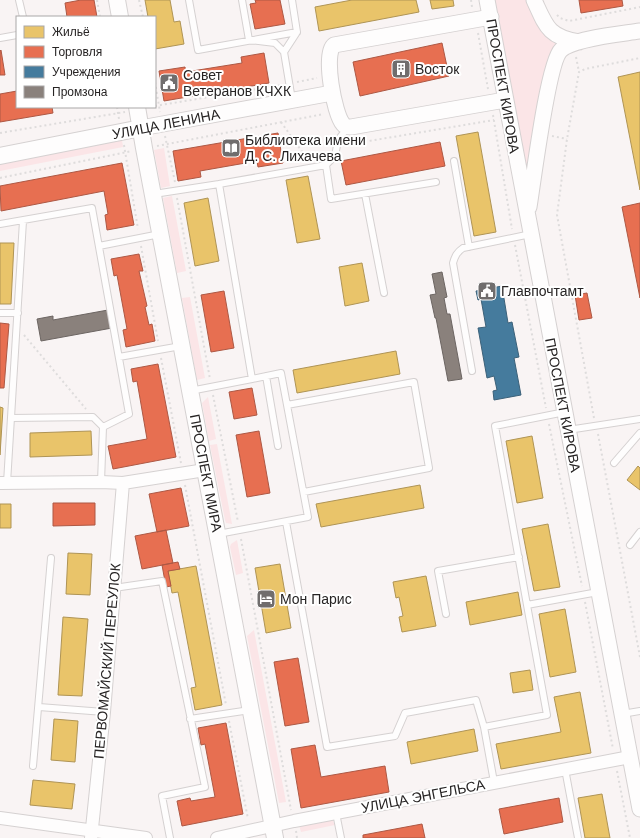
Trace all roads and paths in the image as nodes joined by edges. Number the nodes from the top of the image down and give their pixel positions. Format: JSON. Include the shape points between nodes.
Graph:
{"nodes":[{"id":1,"x":20,"y":0,"type":"edge"},
{"id":2,"x":97,"y":0,"type":"edge"},
{"id":3,"x":117,"y":0,"type":"edge"},
{"id":4,"x":139,"y":0,"type":"edge"},
{"id":5,"x":189,"y":0,"type":"edge"},
{"id":6,"x":242,"y":0,"type":"edge"},
{"id":7,"x":292,"y":0,"type":"edge"},
{"id":8,"x":487,"y":0,"type":"edge"},
{"id":9,"x":534,"y":0,"type":"edge"},
{"id":10,"x":640,"y":7,"type":"edge"},
{"id":11,"x":554,"y":10,"type":"dead end"},
{"id":12,"x":23,"y":16,"type":"edge"},
{"id":13,"x":100,"y":16,"type":"edge"},
{"id":14,"x":120,"y":16,"type":"edge"},
{"id":15,"x":143,"y":16,"type":"edge"},
{"id":16,"x":491,"y":17,"type":"junction"},
{"id":17,"x":640,"y":31,"type":"edge"},
{"id":18,"x":297,"y":32,"type":"junction"},
{"id":19,"x":16,"y":35,"type":"edge"},
{"id":20,"x":0,"y":38,"type":"edge"},
{"id":21,"x":250,"y":40,"type":"junction"},
{"id":22,"x":579,"y":42,"type":"junction"},
{"id":23,"x":284,"y":52,"type":"junction"},
{"id":24,"x":640,"y":58,"type":"edge"},
{"id":25,"x":156,"y":87,"type":"edge"},
{"id":26,"x":332,"y":92,"type":"junction"},
{"id":27,"x":292,"y":100,"type":"junction"},
{"id":28,"x":505,"y":100,"type":"junction"},
{"id":29,"x":160,"y":105,"type":"junction"},
{"id":30,"x":156,"y":106,"type":"edge"},
{"id":31,"x":117,"y":108,"type":"edge"},
{"id":32,"x":137,"y":108,"type":"edge"},
{"id":33,"x":326,"y":114,"type":"dead end"},
{"id":34,"x":494,"y":120,"type":"dead end"},
{"id":35,"x":281,"y":122,"type":"junction"},
{"id":36,"x":162,"y":125,"type":"junction"},
{"id":37,"x":348,"y":127,"type":"junction"},
{"id":38,"x":141,"y":128,"type":"junction"},
{"id":39,"x":0,"y":133,"type":"edge"},
{"id":40,"x":549,"y":136,"type":"dead end"},
{"id":41,"x":567,"y":139,"type":"junction"},
{"id":42,"x":167,"y":143,"type":"junction"},
{"id":43,"x":338,"y":143,"type":"junction"},
{"id":44,"x":144,"y":148,"type":"junction"},
{"id":45,"x":0,"y":156,"type":"edge"},
{"id":46,"x":454,"y":161,"type":"dead end"},
{"id":47,"x":326,"y":164,"type":"junction"},
{"id":48,"x":313,"y":167,"type":"junction"},
{"id":49,"x":0,"y":178,"type":"edge"},
{"id":50,"x":436,"y":182,"type":"dead end"},
{"id":51,"x":218,"y":184,"type":"junction"},
{"id":52,"x":176,"y":191,"type":"junction"},
{"id":53,"x":153,"y":194,"type":"junction"},
{"id":54,"x":365,"y":194,"type":"junction"},
{"id":55,"x":528,"y":218,"type":"junction"},
{"id":56,"x":23,"y":221,"type":"junction"},
{"id":57,"x":0,"y":224,"type":"edge"},
{"id":58,"x":161,"y":234,"type":"junction"},
{"id":59,"x":530,"y":234,"type":"junction"},
{"id":60,"x":99,"y":246,"type":"junction"},
{"id":61,"x":469,"y":247,"type":"junction"},
{"id":62,"x":384,"y":293,"type":"dead end"},
{"id":63,"x":1,"y":313,"type":"dead end"},
{"id":64,"x":18,"y":313,"type":"junction"},
{"id":65,"x":17,"y":326,"type":"junction"},
{"id":66,"x":182,"y":346,"type":"junction"},
{"id":67,"x":119,"y":357,"type":"junction"},
{"id":68,"x":472,"y":372,"type":"dead end"},
{"id":69,"x":266,"y":376,"type":"junction"},
{"id":70,"x":252,"y":379,"type":"junction"},
{"id":71,"x":212,"y":387,"type":"junction"},
{"id":72,"x":190,"y":391,"type":"junction"},
{"id":73,"x":287,"y":405,"type":"junction"},
{"id":74,"x":564,"y":412,"type":"junction"},
{"id":75,"x":93,"y":417,"type":"junction"},
{"id":76,"x":11,"y":418,"type":"junction"},
{"id":77,"x":640,"y":420,"type":"edge"},
{"id":78,"x":103,"y":426,"type":"junction"},
{"id":79,"x":596,"y":426,"type":"junction"},
{"id":80,"x":568,"y":430,"type":"junction"},
{"id":81,"x":640,"y":433,"type":"edge"},
{"id":82,"x":278,"y":446,"type":"dead end"},
{"id":83,"x":614,"y":463,"type":"dead end"},
{"id":84,"x":205,"y":470,"type":"junction"},
{"id":85,"x":101,"y":482,"type":"junction"},
{"id":86,"x":4,"y":483,"type":"edge"},
{"id":87,"x":123,"y":483,"type":"junction"},
{"id":88,"x":304,"y":492,"type":"junction"},
{"id":89,"x":286,"y":522,"type":"junction"},
{"id":90,"x":239,"y":530,"type":"junction"},
{"id":91,"x":640,"y":532,"type":"edge"},
{"id":92,"x":218,"y":534,"type":"junction"},
{"id":93,"x":630,"y":545,"type":"dead end"},
{"id":94,"x":519,"y":557,"type":"junction"},
{"id":95,"x":51,"y":558,"type":"dead end"},
{"id":96,"x":114,"y":588,"type":"junction"},
{"id":97,"x":598,"y":592,"type":"junction"},
{"id":98,"x":527,"y":605,"type":"junction"},
{"id":99,"x":446,"y":614,"type":"dead end"},
{"id":100,"x":640,"y":657,"type":"edge"},
{"id":101,"x":39,"y":707,"type":"junction"},
{"id":102,"x":250,"y":710,"type":"junction"},
{"id":103,"x":640,"y":711,"type":"edge"},
{"id":104,"x":104,"y":712,"type":"junction"},
{"id":105,"x":622,"y":714,"type":"junction"},
{"id":106,"x":190,"y":719,"type":"junction"},
{"id":107,"x":484,"y":727,"type":"junction"},
{"id":108,"x":630,"y":757,"type":"junction"},
{"id":109,"x":33,"y":766,"type":"dead end"},
{"id":110,"x":565,"y":769,"type":"junction"},
{"id":111,"x":494,"y":782,"type":"junction"},
{"id":112,"x":639,"y":802,"type":"edge"},
{"id":113,"x":336,"y":813,"type":"junction"},
{"id":114,"x":0,"y":818,"type":"edge"},
{"id":115,"x":294,"y":821,"type":"junction"},
{"id":116,"x":274,"y":832,"type":"edge"},
{"id":117,"x":92,"y":834,"type":"edge"},
{"id":118,"x":146,"y":838,"type":"edge"},
{"id":119,"x":170,"y":838,"type":"edge"},
{"id":120,"x":217,"y":838,"type":"edge"},
{"id":121,"x":341,"y":838,"type":"edge"},
{"id":122,"x":578,"y":838,"type":"edge"}],
"edges":[{"from":1,"to":12,"type":"lane"},
{"from":2,"to":13,"type":"path"},
{"from":3,"to":14,"type":"main road"},
{"from":4,"to":15,"type":"path"},
{"from":5,"to":21,"type":"lane","via":[[198,50]]},
{"from":6,"to":21,"type":"lane"},
{"from":7,"to":18,"type":"lane"},
{"from":8,"to":16,"type":"street","name":"ПРОСПЕКТ КИРОВА"},
{"from":9,"to":22,"type":"street","via":[[543,20],[554,34]]},
{"from":10,"to":11,"type":"path","via":[[569,21],[560,18]]},
{"from":16,"to":26,"type":"street","via":[[334,45],[329,56]]},
{"from":16,"to":28,"type":"street","name":"ПРОСПЕКТ КИРОВА"},
{"from":17,"to":22,"type":"street"},
{"from":18,"to":21,"type":"lane"},
{"from":18,"to":23,"type":"lane"},
{"from":19,"to":20,"type":"lane"},
{"from":21,"to":23,"type":"lane","via":[[275,43]]},
{"from":22,"to":55,"type":"street","via":[[560,51],[554,64],[540,134]]},
{"from":23,"to":27,"type":"lane"},
{"from":24,"to":41,"type":"path","via":[[579,72]]},
{"from":25,"to":29,"type":"path"},
{"from":26,"to":27,"type":"street","name":"УЛИЦА ЛЕНИНА"},
{"from":26,"to":37,"type":"street","via":[[342,124]]},
{"from":27,"to":36,"type":"street","name":"УЛИЦА ЛЕНИНА"},
{"from":28,"to":37,"type":"street"},
{"from":28,"to":55,"type":"street","name":"ПРОСПЕКТ КИРОВА"},
{"from":29,"to":30,"type":"path"},
{"from":29,"to":36,"type":"path"},
{"from":31,"to":39,"type":"path","via":[[118,113]]},
{"from":32,"to":38,"type":"main road","name":"ПРОСПЕКТ МИРА"},
{"from":33,"to":35,"type":"path"},
{"from":34,"to":43,"type":"path","via":[[342,146]]},
{"from":35,"to":42,"type":"path"},
{"from":35,"to":48,"type":"path"},
{"from":36,"to":38,"type":"street","name":"УЛИЦА ЛЕНИНА"},
{"from":36,"to":42,"type":"path"},
{"from":37,"to":43,"type":"lane"},
{"from":38,"to":44,"type":"main road","name":"ПРОСПЕКТ МИРА"},
{"from":38,"to":45,"type":"main road","name":"УЛИЦА ЛЕНИНА"},
{"from":40,"to":41,"type":"path"},
{"from":41,"to":79,"type":"path","via":[[557,215]]},
{"from":42,"to":44,"type":"path"},
{"from":42,"to":52,"type":"path"},
{"from":43,"to":47,"type":"lane","via":[[335,156]]},
{"from":44,"to":49,"type":"path"},
{"from":44,"to":53,"type":"main road","name":"ПРОСПЕКТ МИРА"},
{"from":46,"to":61,"type":"lane"},
{"from":47,"to":48,"type":"lane"},
{"from":47,"to":54,"type":"lane","via":[[331,199]]},
{"from":48,"to":51,"type":"lane"},
{"from":50,"to":54,"type":"lane"},
{"from":51,"to":52,"type":"lane"},
{"from":51,"to":70,"type":"lane"},
{"from":52,"to":53,"type":"lane"},
{"from":52,"to":71,"type":"path"},
{"from":53,"to":58,"type":"main road","name":"ПРОСПЕКТ МИРА"},
{"from":54,"to":62,"type":"lane"},
{"from":55,"to":59,"type":"street","name":"ПРОСПЕКТ КИРОВА"},
{"from":56,"to":57,"type":"lane"},
{"from":56,"to":60,"type":"lane","via":[[92,208]]},
{"from":56,"to":64,"type":"lane"},
{"from":58,"to":60,"type":"lane"},
{"from":58,"to":66,"type":"main road","name":"ПРОСПЕКТ МИРА"},
{"from":59,"to":61,"type":"lane"},
{"from":59,"to":74,"type":"street","name":"ПРОСПЕКТ КИРОВА"},
{"from":60,"to":67,"type":"lane"},
{"from":61,"to":68,"type":"lane","via":[[458,251],[453,263]]},
{"from":63,"to":64,"type":"lane"},
{"from":64,"to":65,"type":"lane"},
{"from":65,"to":75,"type":"path"},
{"from":65,"to":76,"type":"lane"},
{"from":66,"to":67,"type":"lane"},
{"from":66,"to":72,"type":"main road","name":"ПРОСПЕКТ МИРА"},
{"from":67,"to":78,"type":"lane","via":[[129,414]]},
{"from":69,"to":70,"type":"lane"},
{"from":69,"to":73,"type":"lane","via":[[281,373]]},
{"from":69,"to":82,"type":"lane"},
{"from":70,"to":71,"type":"lane"},
{"from":71,"to":72,"type":"lane"},
{"from":71,"to":90,"type":"path"},
{"from":72,"to":84,"type":"main road","name":"ПРОСПЕКТ МИРА"},
{"from":73,"to":88,"type":"lane"},
{"from":73,"to":88,"type":"lane","via":[[414,382],[429,468]]},
{"from":74,"to":80,"type":"street","name":"ПРОСПЕКТ КИРОВА"},
{"from":74,"to":94,"type":"lane","via":[[495,426]]},
{"from":75,"to":76,"type":"lane"},
{"from":75,"to":78,"type":"lane"},
{"from":76,"to":86,"type":"lane"},
{"from":77,"to":79,"type":"lane"},
{"from":78,"to":85,"type":"lane"},
{"from":79,"to":80,"type":"lane"},
{"from":79,"to":100,"type":"path"},
{"from":80,"to":97,"type":"street","name":"ПРОСПЕКТ КИРОВА"},
{"from":81,"to":83,"type":"lane"},
{"from":84,"to":87,"type":"street"},
{"from":84,"to":92,"type":"main road","name":"ПРОСПЕКТ МИРА"},
{"from":85,"to":86,"type":"street"},
{"from":85,"to":87,"type":"street"},
{"from":87,"to":96,"type":"street","name":"ПЕРВОМАЙСКИЙ ПЕРЕУЛОК"},
{"from":88,"to":89,"type":"lane","via":[[308,517]]},
{"from":89,"to":90,"type":"lane"},
{"from":89,"to":107,"type":"lane","via":[[327,747],[395,736],[405,713],[476,700]]},
{"from":90,"to":92,"type":"lane"},
{"from":90,"to":115,"type":"path"},
{"from":91,"to":93,"type":"lane"},
{"from":92,"to":102,"type":"main road","name":"ПРОСПЕКТ МИРА"},
{"from":94,"to":98,"type":"lane"},
{"from":94,"to":99,"type":"lane","via":[[438,571]]},
{"from":95,"to":101,"type":"lane"},
{"from":96,"to":104,"type":"street","name":"ПЕРВОМАЙСКИЙ ПЕРЕУЛОК"},
{"from":96,"to":106,"type":"lane","via":[[162,581]]},
{"from":97,"to":98,"type":"lane"},
{"from":97,"to":105,"type":"street","name":"ПРОСПЕКТ КИРОВА"},
{"from":98,"to":107,"type":"lane","via":[[547,715]]},
{"from":101,"to":104,"type":"lane"},
{"from":101,"to":109,"type":"lane"},
{"from":102,"to":106,"type":"lane"},
{"from":102,"to":116,"type":"main road","name":"ПРОСПЕКТ МИРА"},
{"from":103,"to":105,"type":"lane"},
{"from":104,"to":117,"type":"street","name":"ПЕРВОМАЙСКИЙ ПЕРЕУЛОК"},
{"from":105,"to":108,"type":"street","name":"ПРОСПЕКТ КИРОВА"},
{"from":106,"to":119,"type":"lane","via":[[204,787],[162,796]]},
{"from":107,"to":111,"type":"lane"},
{"from":108,"to":110,"type":"street","name":"УЛИЦА ЭНГЕЛЬСА"},
{"from":108,"to":112,"type":"street","name":"ПРОСПЕКТ КИРОВА"},
{"from":110,"to":111,"type":"street","name":"УЛИЦА ЭНГЕЛЬСА"},
{"from":110,"to":122,"type":"lane"},
{"from":111,"to":113,"type":"street","name":"УЛИЦА ЭНГЕЛЬСА"},
{"from":113,"to":115,"type":"street","name":"УЛИЦА ЭНГЕЛЬСА"},
{"from":113,"to":121,"type":"lane"},
{"from":114,"to":117,"type":"street"},
{"from":115,"to":116,"type":"street","name":"УЛИЦА ЭНГЕЛЬСА"},
{"from":116,"to":120,"type":"street","name":"УЛИЦА ЭНГЕЛЬСА"},
{"from":117,"to":118,"type":"street"}]}
